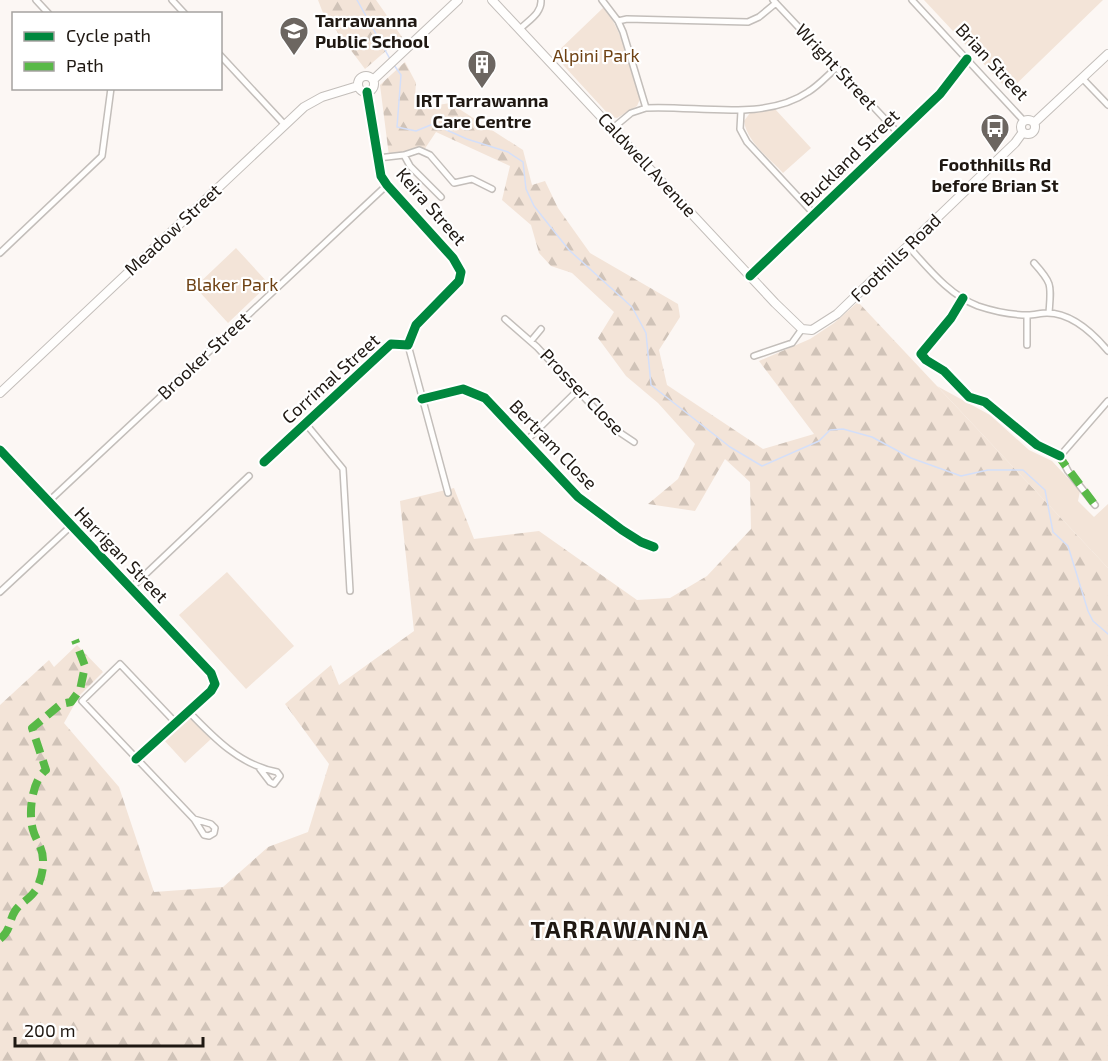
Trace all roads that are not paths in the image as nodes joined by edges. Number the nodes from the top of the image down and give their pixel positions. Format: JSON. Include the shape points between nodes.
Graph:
{"nodes":[{"id":1,"x":36,"y":0,"type":"edge"},
{"id":2,"x":172,"y":0,"type":"edge"},
{"id":3,"x":458,"y":0,"type":"edge"},
{"id":4,"x":492,"y":0,"type":"edge"},
{"id":5,"x":541,"y":0,"type":"edge"},
{"id":6,"x":602,"y":0,"type":"edge"},
{"id":7,"x":912,"y":0,"type":"edge"},
{"id":8,"x":774,"y":2,"type":"edge"},
{"id":9,"x":47,"y":12,"type":"edge"},
{"id":10,"x":183,"y":12,"type":"edge"},
{"id":11,"x":618,"y":21,"type":"junction"},
{"id":12,"x":520,"y":28,"type":"junction"},
{"id":13,"x":1108,"y":54,"type":"edge"},
{"id":14,"x":222,"y":57,"type":"edge"},
{"id":15,"x":967,"y":58,"type":"junction"},
{"id":16,"x":836,"y":68,"type":"junction"},
{"id":17,"x":1082,"y":78,"type":"junction"},
{"id":18,"x":373,"y":80,"type":"junction"},
{"id":19,"x":358,"y":86,"type":"junction"},
{"id":20,"x":111,"y":90,"type":"edge"},
{"id":21,"x":367,"y":92,"type":"junction"},
{"id":22,"x":1108,"y":105,"type":"edge"},
{"id":23,"x":646,"y":108,"type":"junction"},
{"id":24,"x":741,"y":111,"type":"junction"},
{"id":25,"x":1024,"y":121,"type":"junction"},
{"id":26,"x":1034,"y":123,"type":"junction"},
{"id":27,"x":285,"y":125,"type":"junction"},
{"id":28,"x":613,"y":128,"type":"junction"},
{"id":29,"x":1023,"y":132,"type":"junction"},
{"id":30,"x":898,"y":134,"type":"junction"},
{"id":31,"x":404,"y":155,"type":"junction"},
{"id":32,"x":378,"y":158,"type":"junction"},
{"id":33,"x":387,"y":185,"type":"junction"},
{"id":34,"x":492,"y":189,"type":"dead end"},
{"id":35,"x":441,"y":197,"type":"dead end"},
{"id":36,"x":814,"y":214,"type":"junction"},
{"id":37,"x":908,"y":246,"type":"junction"},
{"id":38,"x":0,"y":253,"type":"edge"},
{"id":39,"x":1034,"y":263,"type":"dead end"},
{"id":40,"x":461,"y":272,"type":"joint"},
{"id":41,"x":750,"y":276,"type":"junction"},
{"id":42,"x":963,"y":298,"type":"junction"},
{"id":43,"x":1049,"y":313,"type":"junction"},
{"id":44,"x":1027,"y":315,"type":"junction"},
{"id":45,"x":505,"y":319,"type":"dead end"},
{"id":46,"x":541,"y":328,"type":"dead end"},
{"id":47,"x":802,"y":329,"type":"junction"},
{"id":48,"x":531,"y":341,"type":"junction"},
{"id":49,"x":408,"y":345,"type":"junction"},
{"id":50,"x":1027,"y":345,"type":"dead end"},
{"id":51,"x":1108,"y":351,"type":"edge"},
{"id":52,"x":754,"y":356,"type":"dead end"},
{"id":53,"x":578,"y":390,"type":"junction"},
{"id":54,"x":0,"y":393,"type":"edge"},
{"id":55,"x":422,"y":399,"type":"junction"},
{"id":56,"x":1108,"y":401,"type":"edge"},
{"id":57,"x":306,"y":424,"type":"junction"},
{"id":58,"x":526,"y":441,"type":"junction"},
{"id":59,"x":634,"y":442,"type":"dead end"},
{"id":60,"x":0,"y":450,"type":"edge"},
{"id":61,"x":1060,"y":456,"type":"junction"},
{"id":62,"x":264,"y":462,"type":"dead end"},
{"id":63,"x":249,"y":476,"type":"dead end"},
{"id":64,"x":448,"y":492,"type":"dead end"},
{"id":65,"x":48,"y":502,"type":"junction"},
{"id":66,"x":1095,"y":505,"type":"dead end"},
{"id":67,"x":70,"y":526,"type":"junction"},
{"id":68,"x":654,"y":547,"type":"dead end"},
{"id":69,"x":131,"y":588,"type":"junction"},
{"id":70,"x":350,"y":591,"type":"dead end"},
{"id":71,"x":0,"y":592,"type":"edge"},
{"id":72,"x":189,"y":712,"type":"junction"},
{"id":73,"x":176,"y":723,"type":"junction"},
{"id":74,"x":136,"y":759,"type":"junction"},
{"id":75,"x":260,"y":769,"type":"dead end"},
{"id":76,"x":194,"y":819,"type":"dead end"}],
"edges":[{"from":1,"to":9,"type":"street"},
{"from":2,"to":10,"type":"street"},
{"from":3,"to":18,"type":"main road"},
{"from":4,"to":12,"type":"main road","name":"Caldwell Avenue"},
{"from":5,"to":12,"type":"street","via":[[538,12]]},
{"from":6,"to":11,"type":"street"},
{"from":7,"to":15,"type":"street","name":"Brian Street"},
{"from":8,"to":11,"type":"street","via":[[748,22]]},
{"from":8,"to":16,"type":"street","name":"Wright Street"},
{"from":11,"to":23,"type":"street"},
{"from":12,"to":28,"type":"main road","name":"Caldwell Avenue"},
{"from":13,"to":17,"type":"main road"},
{"from":14,"to":27,"type":"street"},
{"from":15,"to":25,"type":"street","name":"Brian Street"},
{"from":15,"to":30,"type":"street","name":"Buckland Street","via":[[940,94]]},
{"from":16,"to":24,"type":"street","via":[[808,93],[774,106]]},
{"from":16,"to":30,"type":"street","name":"Wright Street"},
{"from":17,"to":22,"type":"street"},
{"from":17,"to":26,"type":"main road"},
{"from":18,"to":19,"type":"main road","via":[[362,77]]},
{"from":18,"to":21,"type":"main road","via":[[374,87]]},
{"from":19,"to":21,"type":"main road"},
{"from":19,"to":27,"type":"main road","name":"Meadow Street","via":[[314,101]]},
{"from":20,"to":38,"type":"street","via":[[102,156]]},
{"from":21,"to":32,"type":"street","name":"Keira Street"},
{"from":23,"to":24,"type":"street"},
{"from":23,"to":28,"type":"street","via":[[631,113]]},
{"from":24,"to":36,"type":"street","via":[[740,129],[747,142]]},
{"from":25,"to":26,"type":"main road"},
{"from":25,"to":29,"type":"main road"},
{"from":26,"to":29,"type":"main road","via":[[1032,132]]},
{"from":27,"to":54,"type":"main road","name":"Meadow Street"},
{"from":28,"to":41,"type":"main road","name":"Caldwell Avenue"},
{"from":29,"to":37,"type":"main road","name":"Foothills Road"},
{"from":30,"to":36,"type":"street","name":"Buckland Street"},
{"from":31,"to":32,"type":"street","name":"Keira Street"},
{"from":31,"to":34,"type":"street","name":"Keira Street","via":[[422,151],[454,183],[472,179]]},
{"from":31,"to":35,"type":"street","name":"Keira Street"},
{"from":32,"to":33,"type":"street","name":"Keira Street"},
{"from":33,"to":40,"type":"street","name":"Keira Street"},
{"from":33,"to":65,"type":"street","name":"Brooker Street"},
{"from":36,"to":41,"type":"street","name":"Buckland Street"},
{"from":37,"to":42,"type":"street"},
{"from":37,"to":47,"type":"main road","name":"Foothills Road","via":[[837,314],[812,330]]},
{"from":39,"to":43,"type":"street","via":[[1048,278],[1051,288]]},
{"from":40,"to":49,"type":"street","name":"Corrimal Street","via":[[456,285],[416,325]]},
{"from":41,"to":47,"type":"main road","name":"Caldwell Avenue"},
{"from":42,"to":44,"type":"street","via":[[993,310]]},
{"from":42,"to":61,"type":"street","via":[[921,354],[969,397],[984,402],[1037,445]]},
{"from":43,"to":44,"type":"street"},
{"from":43,"to":51,"type":"street","via":[[1089,330]]},
{"from":44,"to":50,"type":"street"},
{"from":45,"to":48,"type":"street","name":"Prosser Close"},
{"from":46,"to":48,"type":"street","name":"Prosser Close"},
{"from":47,"to":52,"type":"street","name":"Foothills Road","via":[[792,343]]},
{"from":48,"to":53,"type":"street","name":"Prosser Close"},
{"from":49,"to":55,"type":"street"},
{"from":49,"to":57,"type":"street","name":"Corrimal Street","via":[[391,344]]},
{"from":53,"to":58,"type":"street"},
{"from":53,"to":59,"type":"street","name":"Prosser Close","via":[[613,428]]},
{"from":55,"to":58,"type":"street","name":"Bertram Close","via":[[463,389],[478,395]]},
{"from":55,"to":64,"type":"street"},
{"from":56,"to":61,"type":"street"},
{"from":57,"to":62,"type":"street","name":"Corrimal Street"},
{"from":57,"to":70,"type":"street","via":[[343,469]]},
{"from":58,"to":68,"type":"street","name":"Bertram Close","via":[[578,497],[622,530]]},
{"from":60,"to":65,"type":"street","name":"Harrigan Street"},
{"from":61,"to":66,"type":"street"},
{"from":63,"to":69,"type":"street"},
{"from":65,"to":67,"type":"street","name":"Harrigan Street"},
{"from":67,"to":69,"type":"street","name":"Harrigan Street"},
{"from":67,"to":71,"type":"street"},
{"from":69,"to":72,"type":"street","name":"Harrigan Street","via":[[212,673],[211,691]]},
{"from":72,"to":73,"type":"street"},
{"from":72,"to":75,"type":"street","via":[[216,740]]},
{"from":73,"to":74,"type":"street"},
{"from":73,"to":74,"type":"street","via":[[120,664],[82,701]]},
{"from":74,"to":76,"type":"street"}]}
